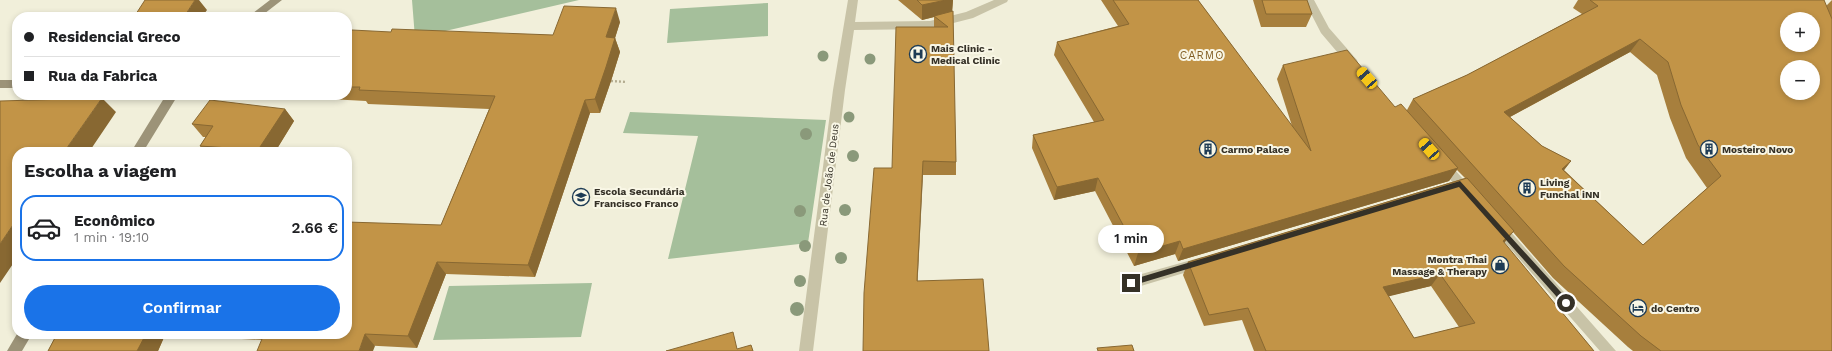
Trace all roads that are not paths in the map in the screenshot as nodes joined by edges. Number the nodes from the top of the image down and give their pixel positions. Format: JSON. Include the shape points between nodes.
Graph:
{"nodes":[{"id":1,"x":276,"y":0,"type":"edge"},
{"id":2,"x":853,"y":0,"type":"edge"},
{"id":3,"x":1003,"y":0,"type":"edge"},
{"id":4,"x":1309,"y":0,"type":"edge"},
{"id":5,"x":260,"y":12,"type":"edge"},
{"id":6,"x":849,"y":26,"type":"junction"},
{"id":7,"x":1362,"y":72,"type":"edge"},
{"id":8,"x":0,"y":84,"type":"edge"},
{"id":9,"x":12,"y":84,"type":"edge"},
{"id":10,"x":169,"y":100,"type":"edge"},
{"id":11,"x":140,"y":147,"type":"edge"},
{"id":12,"x":1434,"y":154,"type":"edge"},
{"id":13,"x":1460,"y":184,"type":"junction"},
{"id":14,"x":1446,"y":188,"type":"edge"},
{"id":15,"x":1476,"y":202,"type":"edge"},
{"id":16,"x":1487,"y":214,"type":"edge"},
{"id":17,"x":1213,"y":258,"type":"edge"},
{"id":18,"x":1131,"y":283,"type":"dead end"},
{"id":19,"x":22,"y":339,"type":"edge"},
{"id":20,"x":14,"y":351,"type":"edge"},
{"id":21,"x":806,"y":351,"type":"edge"},
{"id":22,"x":1609,"y":351,"type":"edge"}],
"edges":[{"from":1,"to":5,"type":"main road"},
{"from":2,"to":6,"type":"street","name":"Rua de João de Deus"},
{"from":3,"to":6,"type":"street","via":[[969,15],[930,25]]},
{"from":4,"to":7,"type":"street","via":[[1325,30]]},
{"from":6,"to":21,"type":"street","name":"Rua de João de Deus"},
{"from":8,"to":9,"type":"main road"},
{"from":10,"to":11,"type":"main road"},
{"from":12,"to":13,"type":"street"},
{"from":13,"to":14,"type":"street"},
{"from":13,"to":15,"type":"street"},
{"from":16,"to":22,"type":"street"},
{"from":17,"to":18,"type":"street"},
{"from":19,"to":20,"type":"main road"}]}
